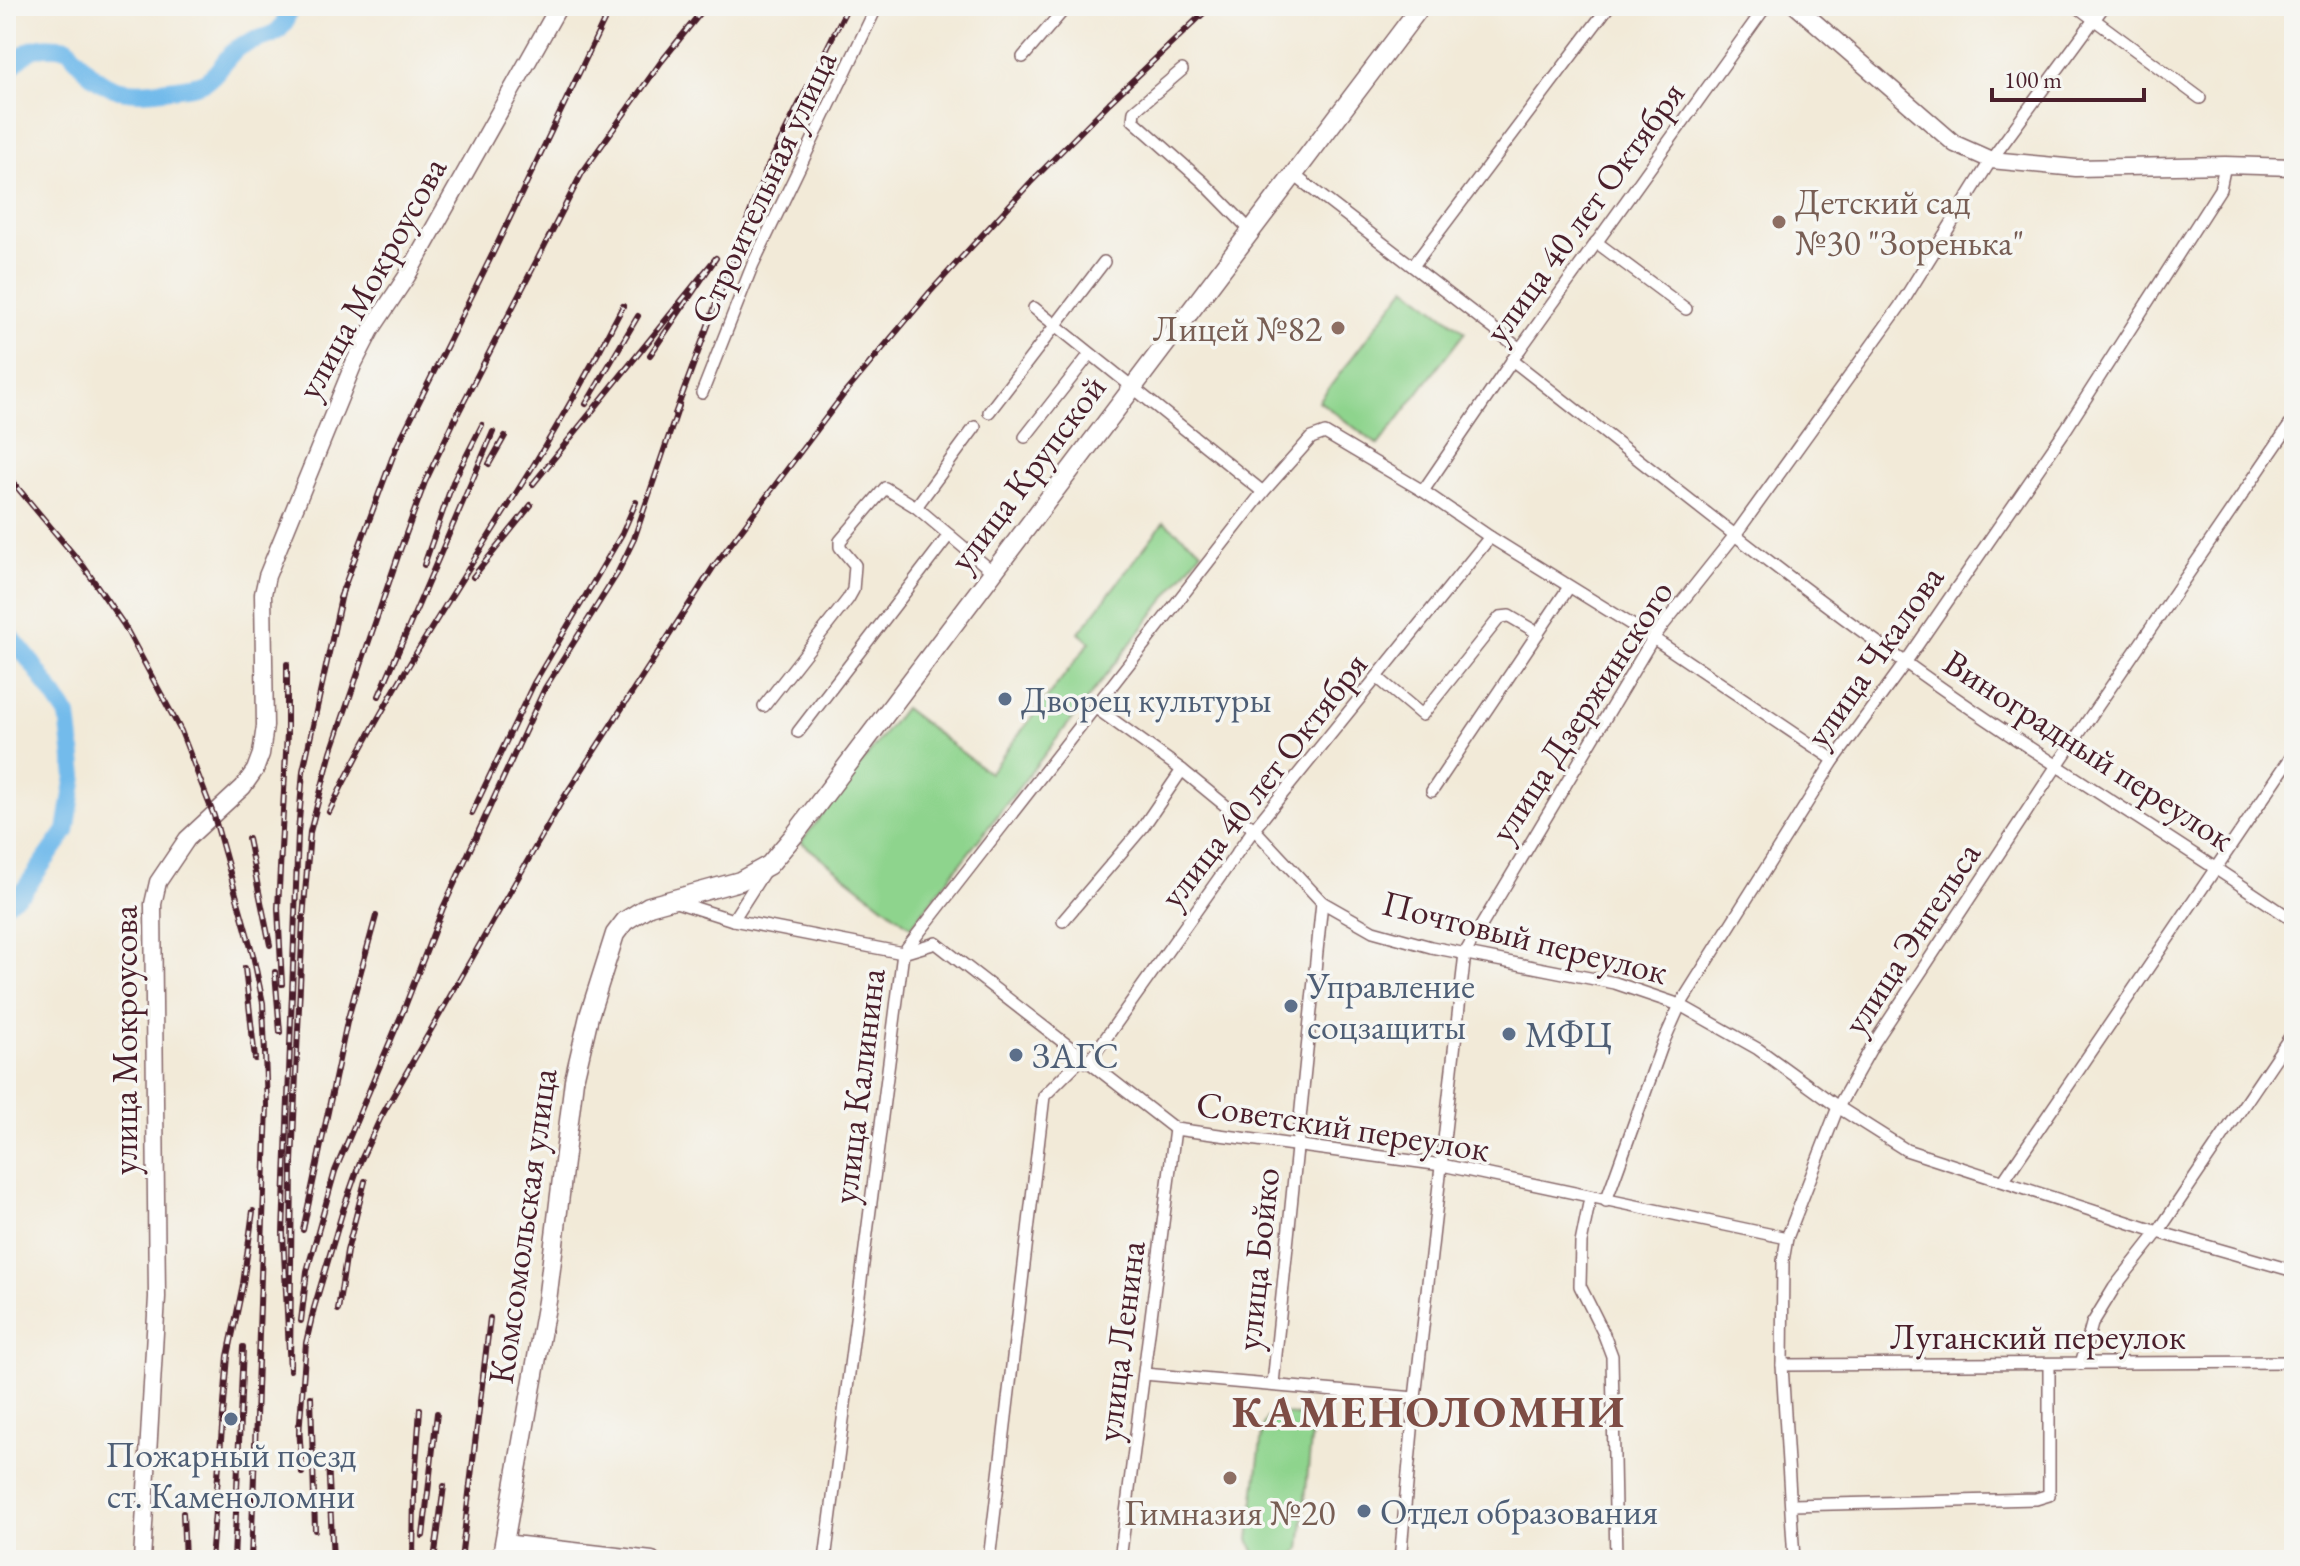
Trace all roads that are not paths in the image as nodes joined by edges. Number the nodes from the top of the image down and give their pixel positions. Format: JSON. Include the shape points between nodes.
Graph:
{"nodes":[{"id":1,"x":559,"y":6,"type":"edge"},
{"id":2,"x":877,"y":6,"type":"edge"},
{"id":3,"x":1067,"y":6,"type":"edge"},
{"id":4,"x":1421,"y":6,"type":"edge"},
{"id":5,"x":1609,"y":6,"type":"edge"},
{"id":6,"x":1766,"y":6,"type":"edge"},
{"id":7,"x":1796,"y":6,"type":"edge"},
{"id":8,"x":2076,"y":6,"type":"edge"},
{"id":9,"x":2104,"y":6,"type":"edge"},
{"id":10,"x":2095,"y":19,"type":"junction"},
{"id":11,"x":1023,"y":57,"type":"dead end"},
{"id":12,"x":1182,"y":70,"type":"dead end"},
{"id":13,"x":2200,"y":98,"type":"dead end"},
{"id":14,"x":1991,"y":160,"type":"junction"},
{"id":15,"x":2225,"y":165,"type":"junction"},
{"id":16,"x":2294,"y":167,"type":"edge"},
{"id":17,"x":1294,"y":175,"type":"junction"},
{"id":18,"x":1251,"y":231,"type":"junction"},
{"id":19,"x":1596,"y":242,"type":"junction"},
{"id":20,"x":1104,"y":262,"type":"dead end"},
{"id":21,"x":1413,"y":266,"type":"junction"},
{"id":22,"x":1034,"y":308,"type":"dead end"},
{"id":23,"x":1686,"y":309,"type":"dead end"},
{"id":24,"x":1056,"y":326,"type":"junction"},
{"id":25,"x":1520,"y":349,"type":"junction"},
{"id":26,"x":1090,"y":354,"type":"junction"},
{"id":27,"x":1512,"y":360,"type":"junction"},
{"id":28,"x":1131,"y":388,"type":"junction"},
{"id":29,"x":702,"y":393,"type":"dead end"},
{"id":30,"x":989,"y":412,"type":"dead end"},
{"id":31,"x":2294,"y":419,"type":"edge"},
{"id":32,"x":975,"y":427,"type":"dead end"},
{"id":33,"x":1025,"y":437,"type":"dead end"},
{"id":34,"x":1423,"y":491,"type":"junction"},
{"id":35,"x":1263,"y":492,"type":"junction"},
{"id":36,"x":916,"y":507,"type":"junction"},
{"id":37,"x":949,"y":535,"type":"junction"},
{"id":38,"x":1735,"y":535,"type":"junction"},
{"id":39,"x":1490,"y":537,"type":"junction"},
{"id":40,"x":993,"y":572,"type":"junction"},
{"id":41,"x":1569,"y":587,"type":"junction"},
{"id":42,"x":1538,"y":633,"type":"junction"},
{"id":43,"x":1653,"y":638,"type":"junction"},
{"id":44,"x":1905,"y":663,"type":"junction"},
{"id":45,"x":1378,"y":678,"type":"junction"},
{"id":46,"x":764,"y":706,"type":"dead end"},
{"id":47,"x":1096,"y":708,"type":"junction"},
{"id":48,"x":798,"y":732,"type":"dead end"},
{"id":49,"x":2294,"y":753,"type":"edge"},
{"id":50,"x":1834,"y":760,"type":"junction"},
{"id":51,"x":2056,"y":767,"type":"junction"},
{"id":52,"x":1182,"y":770,"type":"junction"},
{"id":53,"x":1432,"y":791,"type":"dead end"},
{"id":54,"x":1254,"y":829,"type":"junction"},
{"id":55,"x":769,"y":865,"type":"junction"},
{"id":56,"x":2216,"y":867,"type":"junction"},
{"id":57,"x":667,"y":899,"type":"junction"},
{"id":58,"x":1322,"y":902,"type":"junction"},
{"id":59,"x":636,"y":913,"type":"joint"},
{"id":60,"x":733,"y":920,"type":"junction"},
{"id":61,"x":1063,"y":921,"type":"dead end"},
{"id":62,"x":2294,"y":921,"type":"edge"},
{"id":63,"x":903,"y":953,"type":"junction"},
{"id":64,"x":1465,"y":953,"type":"junction"},
{"id":65,"x":1680,"y":1005,"type":"junction"},
{"id":66,"x":2294,"y":1031,"type":"edge"},
{"id":67,"x":1085,"y":1061,"type":"junction"},
{"id":68,"x":1838,"y":1107,"type":"junction"},
{"id":69,"x":1175,"y":1129,"type":"junction"},
{"id":70,"x":1297,"y":1146,"type":"junction"},
{"id":71,"x":1442,"y":1165,"type":"junction"},
{"id":72,"x":2004,"y":1180,"type":"junction"},
{"id":73,"x":1590,"y":1198,"type":"junction"},
{"id":74,"x":1606,"y":1201,"type":"junction"},
{"id":75,"x":2158,"y":1232,"type":"junction"},
{"id":76,"x":1787,"y":1238,"type":"junction"},
{"id":77,"x":2294,"y":1271,"type":"edge"},
{"id":78,"x":2294,"y":1362,"type":"edge"},
{"id":79,"x":2081,"y":1364,"type":"junction"},
{"id":80,"x":1782,"y":1365,"type":"junction"},
{"id":81,"x":2049,"y":1365,"type":"junction"},
{"id":82,"x":1144,"y":1374,"type":"junction"},
{"id":83,"x":1273,"y":1384,"type":"junction"},
{"id":84,"x":1415,"y":1398,"type":"junction"},
{"id":85,"x":1792,"y":1505,"type":"junction"},
{"id":86,"x":503,"y":1552,"type":"edge"},
{"id":87,"x":142,"y":1560,"type":"edge"},
{"id":88,"x":652,"y":1560,"type":"edge"},
{"id":89,"x":825,"y":1560,"type":"edge"},
{"id":90,"x":989,"y":1560,"type":"edge"},
{"id":91,"x":1120,"y":1560,"type":"edge"},
{"id":92,"x":1400,"y":1560,"type":"edge"},
{"id":93,"x":1616,"y":1560,"type":"edge"},
{"id":94,"x":1794,"y":1560,"type":"edge"}],
"edges":[{"from":1,"to":87,"type":"street","name":"улица Мокроусова","via":[[354,363],[267,576],[261,754],[243,787],[187,839],[158,882],[153,904],[157,1297]]},
{"from":2,"to":29,"type":"street","name":"Строительная улица","via":[[753,264]]},
{"from":3,"to":11,"type":"street"},
{"from":4,"to":17,"type":"main road","name":"улица Крупской"},
{"from":5,"to":21,"type":"street"},
{"from":6,"to":19,"type":"street","name":"улица 40 лет Октября"},
{"from":7,"to":14,"type":"street","via":[[1955,144]]},
{"from":8,"to":10,"type":"street"},
{"from":9,"to":10,"type":"street","name":"улица Дзержинского"},
{"from":10,"to":13,"type":"street"},
{"from":10,"to":14,"type":"street","name":"улица Дзержинского"},
{"from":12,"to":18,"type":"street","via":[[1134,111],[1133,120]]},
{"from":14,"to":15,"type":"street","via":[[2076,168]]},
{"from":14,"to":38,"type":"street","name":"улица Дзержинского","via":[[1900,306]]},
{"from":15,"to":16,"type":"street"},
{"from":15,"to":44,"type":"street","name":"улица Чкалова","via":[[2220,189],[2066,429]]},
{"from":17,"to":18,"type":"main road","name":"улица Крупской"},
{"from":17,"to":21,"type":"street"},
{"from":18,"to":28,"type":"main road","name":"улица Крупской"},
{"from":19,"to":23,"type":"street"},
{"from":19,"to":25,"type":"street","name":"улица 40 лет Октября"},
{"from":20,"to":24,"type":"street"},
{"from":21,"to":25,"type":"street"},
{"from":22,"to":24,"type":"street"},
{"from":24,"to":26,"type":"street"},
{"from":24,"to":30,"type":"street"},
{"from":25,"to":27,"type":"street","name":"улица 40 лет Октября"},
{"from":26,"to":28,"type":"street"},
{"from":26,"to":33,"type":"street"},
{"from":27,"to":34,"type":"street","name":"улица 40 лет Октября"},
{"from":27,"to":38,"type":"street","name":"Виноградный переулок"},
{"from":28,"to":35,"type":"street"},
{"from":28,"to":40,"type":"main road","name":"улица Крупской"},
{"from":31,"to":51,"type":"street","name":"улица Энгельса"},
{"from":32,"to":36,"type":"street"},
{"from":34,"to":35,"type":"street","name":"улица Калинина","via":[[1325,433],[1311,438]]},
{"from":34,"to":39,"type":"street"},
{"from":35,"to":47,"type":"street","name":"улица Калинина"},
{"from":36,"to":37,"type":"street"},
{"from":36,"to":46,"type":"street","via":[[885,488],[840,541],[855,565],[853,590]]},
{"from":37,"to":40,"type":"street"},
{"from":37,"to":48,"type":"street"},
{"from":38,"to":43,"type":"street","name":"улица Дзержинского"},
{"from":38,"to":44,"type":"street","name":"Виноградный переулок"},
{"from":39,"to":41,"type":"street"},
{"from":39,"to":45,"type":"street","name":"улица 40 лет Октября"},
{"from":40,"to":55,"type":"main road","name":"улица Крупской"},
{"from":41,"to":42,"type":"street"},
{"from":41,"to":43,"type":"street"},
{"from":42,"to":45,"type":"street","via":[[1509,616],[1500,617],[1422,715]]},
{"from":42,"to":53,"type":"street"},
{"from":43,"to":50,"type":"street"},
{"from":43,"to":64,"type":"street","name":"улица Дзержинского"},
{"from":44,"to":50,"type":"street","name":"улица Чкалова"},
{"from":44,"to":51,"type":"street","name":"Виноградный переулок"},
{"from":45,"to":54,"type":"street","name":"улица 40 лет Октября"},
{"from":47,"to":52,"type":"street","name":"Почтовый переулок"},
{"from":47,"to":63,"type":"street","name":"улица Калинина"},
{"from":49,"to":56,"type":"street"},
{"from":50,"to":65,"type":"street","name":"улица Чкалова"},
{"from":51,"to":56,"type":"street","name":"Виноградный переулок"},
{"from":51,"to":68,"type":"street","name":"улица Энгельса","via":[[1874,1043]]},
{"from":52,"to":54,"type":"street","name":"Почтовый переулок"},
{"from":52,"to":61,"type":"street","via":[[1143,827]]},
{"from":54,"to":58,"type":"street","name":"Почтовый переулок"},
{"from":54,"to":67,"type":"street","name":"улица 40 лет Октября"},
{"from":55,"to":57,"type":"main road","name":"улица Крупской","via":[[740,881]]},
{"from":55,"to":60,"type":"street"},
{"from":56,"to":62,"type":"street","name":"Виноградный переулок"},
{"from":56,"to":72,"type":"street"},
{"from":57,"to":59,"type":"main road","name":"улица Крупской"},
{"from":57,"to":60,"type":"street","name":"Советский переулок"},
{"from":58,"to":64,"type":"street","name":"Почтовый переулок","via":[[1373,931]]},
{"from":58,"to":70,"type":"street","name":"улица Бойко"},
{"from":59,"to":86,"type":"main road","name":"Комсомольская улица","via":[[615,934],[574,1080],[547,1301]]},
{"from":60,"to":63,"type":"street","name":"Советский переулок"},
{"from":63,"to":67,"type":"street","name":"Советский переулок","via":[[936,943]]},
{"from":63,"to":89,"type":"street","name":"улица Калинина"},
{"from":64,"to":65,"type":"street","name":"Почтовый переулок","via":[[1615,983]]},
{"from":64,"to":71,"type":"street","name":"улица Дзержинского"},
{"from":65,"to":68,"type":"street","name":"Почтовый переулок","via":[[1758,1049]]},
{"from":65,"to":74,"type":"street","name":"улица Чкалова"},
{"from":66,"to":75,"type":"street"},
{"from":67,"to":69,"type":"street","name":"Советский переулок"},
{"from":67,"to":90,"type":"street","name":"улица 40 лет Октября","via":[[1044,1096]]},
{"from":68,"to":72,"type":"street","name":"Почтовый переулок","via":[[1906,1150]]},
{"from":68,"to":76,"type":"street","name":"улица Энгельса"},
{"from":69,"to":70,"type":"street","name":"Советский переулок"},
{"from":69,"to":82,"type":"street","name":"улица Ленина"},
{"from":70,"to":71,"type":"street","name":"Советский переулок"},
{"from":70,"to":83,"type":"street","name":"улица Бойко"},
{"from":71,"to":73,"type":"street","name":"Советский переулок"},
{"from":71,"to":84,"type":"street","name":"улица Дзержинского"},
{"from":72,"to":75,"type":"street","name":"Почтовый переулок"},
{"from":73,"to":74,"type":"street","name":"Советский переулок"},
{"from":73,"to":93,"type":"street","via":[[1580,1286],[1612,1356]]},
{"from":74,"to":76,"type":"street","name":"Советский переулок"},
{"from":75,"to":77,"type":"street","name":"Почтовый переулок"},
{"from":75,"to":79,"type":"street","via":[[2092,1324]]},
{"from":76,"to":80,"type":"street","name":"улица Энгельса"},
{"from":78,"to":79,"type":"street","name":"Луганский переулок"},
{"from":79,"to":81,"type":"street","name":"Луганский переулок"},
{"from":80,"to":81,"type":"street","name":"Луганский переулок"},
{"from":80,"to":85,"type":"street","name":"улица Энгельса"},
{"from":81,"to":85,"type":"street","via":[[2049,1495]]},
{"from":82,"to":83,"type":"street","name":"улица Бойко"},
{"from":82,"to":91,"type":"street","name":"улица Ленина"},
{"from":83,"to":84,"type":"street","name":"улица Бойко"},
{"from":84,"to":92,"type":"street","name":"улица Дзержинского"},
{"from":85,"to":94,"type":"street","name":"улица Энгельса"},
{"from":86,"to":88,"type":"street"}]}
